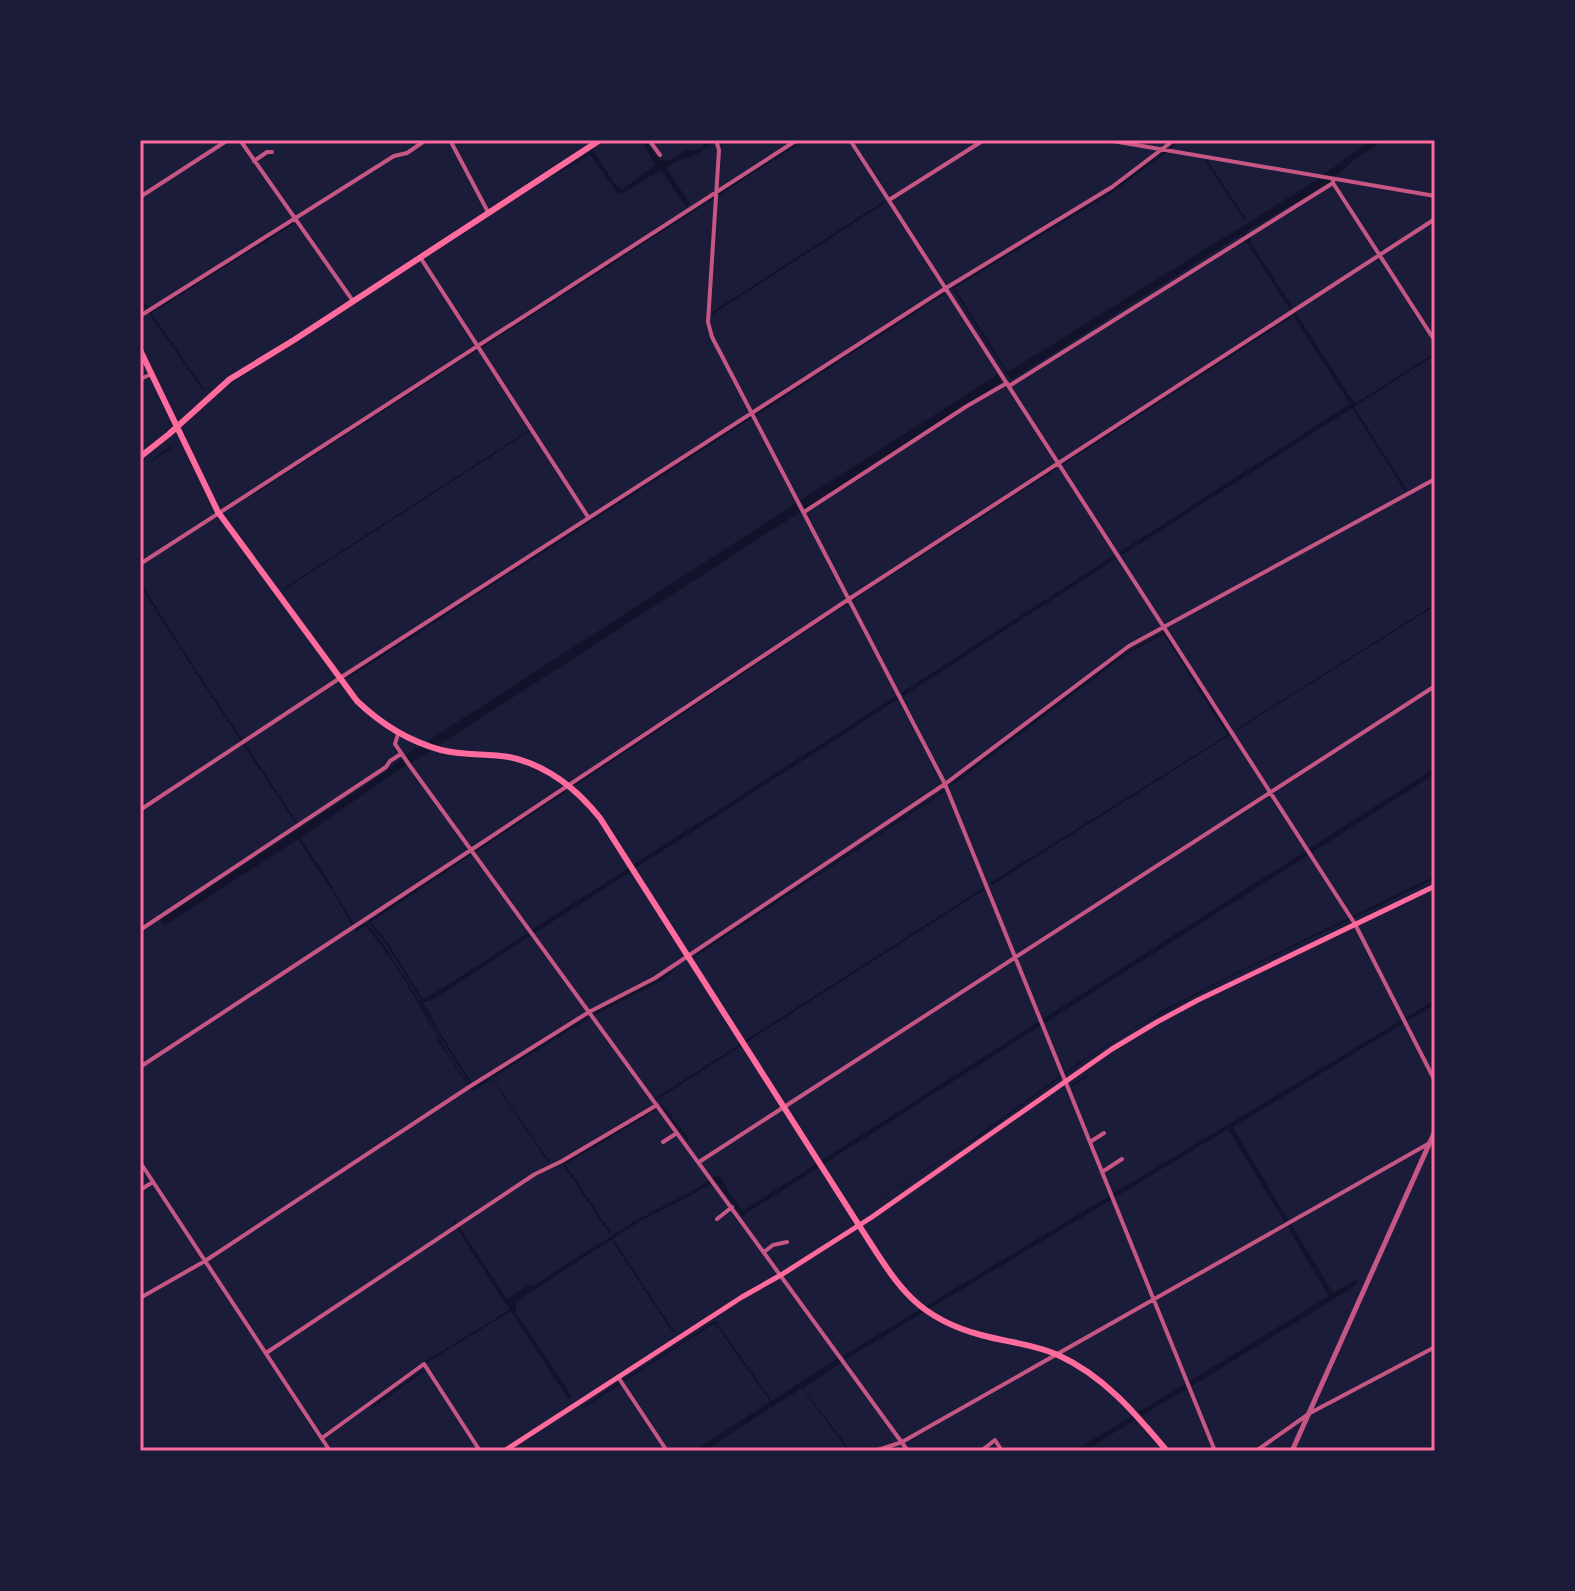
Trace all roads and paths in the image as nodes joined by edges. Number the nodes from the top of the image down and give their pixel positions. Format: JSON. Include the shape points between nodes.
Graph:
{"nodes":[{"id":1,"x":228,"y":140,"type":"edge"},
{"id":2,"x":240,"y":140,"type":"edge"},
{"id":3,"x":450,"y":140,"type":"edge"},
{"id":4,"x":600,"y":140,"type":"edge"},
{"id":5,"x":649,"y":140,"type":"edge"},
{"id":6,"x":716,"y":140,"type":"edge"},
{"id":7,"x":797,"y":140,"type":"edge"},
{"id":8,"x":850,"y":140,"type":"edge"},
{"id":9,"x":984,"y":140,"type":"edge"},
{"id":10,"x":1107,"y":140,"type":"edge"},
{"id":11,"x":1174,"y":140,"type":"edge"},
{"id":12,"x":422,"y":141,"type":"edge"},
{"id":13,"x":1162,"y":149,"type":"junction"},
{"id":14,"x":272,"y":152,"type":"dead end"},
{"id":15,"x":660,"y":155,"type":"dead end"},
{"id":16,"x":254,"y":161,"type":"junction"},
{"id":17,"x":1333,"y":180,"type":"junction"},
{"id":18,"x":716,"y":192,"type":"junction"},
{"id":19,"x":1435,"y":196,"type":"edge"},
{"id":20,"x":140,"y":197,"type":"edge"},
{"id":21,"x":889,"y":200,"type":"junction"},
{"id":22,"x":488,"y":212,"type":"junction"},
{"id":23,"x":294,"y":219,"type":"junction"},
{"id":24,"x":1435,"y":219,"type":"edge"},
{"id":25,"x":1380,"y":255,"type":"junction"},
{"id":26,"x":420,"y":257,"type":"junction"},
{"id":27,"x":946,"y":288,"type":"junction"},
{"id":28,"x":353,"y":301,"type":"junction"},
{"id":29,"x":140,"y":316,"type":"edge"},
{"id":30,"x":1435,"y":341,"type":"edge"},
{"id":31,"x":478,"y":345,"type":"junction"},
{"id":32,"x":140,"y":350,"type":"edge"},
{"id":33,"x":152,"y":374,"type":"junction"},
{"id":34,"x":140,"y":379,"type":"edge"},
{"id":35,"x":1007,"y":384,"type":"junction"},
{"id":36,"x":753,"y":412,"type":"junction"},
{"id":37,"x":177,"y":427,"type":"junction"},
{"id":38,"x":140,"y":457,"type":"edge"},
{"id":39,"x":1058,"y":464,"type":"junction"},
{"id":40,"x":1435,"y":479,"type":"edge"},
{"id":41,"x":218,"y":512,"type":"junction"},
{"id":42,"x":804,"y":512,"type":"junction"},
{"id":43,"x":589,"y":518,"type":"junction"},
{"id":44,"x":140,"y":564,"type":"edge"},
{"id":45,"x":849,"y":599,"type":"junction"},
{"id":46,"x":1164,"y":627,"type":"junction"},
{"id":47,"x":340,"y":678,"type":"junction"},
{"id":48,"x":1435,"y":686,"type":"edge"},
{"id":49,"x":398,"y":734,"type":"junction"},
{"id":50,"x":401,"y":754,"type":"junction"},
{"id":51,"x":945,"y":784,"type":"junction"},
{"id":52,"x":569,"y":785,"type":"junction"},
{"id":53,"x":1270,"y":792,"type":"junction"},
{"id":54,"x":140,"y":810,"type":"edge"},
{"id":55,"x":471,"y":850,"type":"junction"},
{"id":56,"x":1435,"y":886,"type":"edge"},
{"id":57,"x":1355,"y":924,"type":"junction"},
{"id":58,"x":140,"y":930,"type":"edge"},
{"id":59,"x":687,"y":956,"type":"junction"},
{"id":60,"x":1015,"y":957,"type":"junction"},
{"id":61,"x":589,"y":1012,"type":"junction"},
{"id":62,"x":140,"y":1067,"type":"edge"},
{"id":63,"x":1066,"y":1081,"type":"junction"},
{"id":64,"x":1435,"y":1081,"type":"edge"},
{"id":65,"x":657,"y":1105,"type":"junction"},
{"id":66,"x":783,"y":1107,"type":"junction"},
{"id":67,"x":1435,"y":1131,"type":"edge"},
{"id":68,"x":677,"y":1133,"type":"junction"},
{"id":69,"x":1104,"y":1133,"type":"dead end"},
{"id":70,"x":663,"y":1142,"type":"dead end"},
{"id":71,"x":1090,"y":1142,"type":"junction"},
{"id":72,"x":1432,"y":1142,"type":"edge"},
{"id":73,"x":1122,"y":1159,"type":"dead end"},
{"id":74,"x":140,"y":1162,"type":"edge"},
{"id":75,"x":699,"y":1162,"type":"junction"},
{"id":76,"x":1102,"y":1172,"type":"junction"},
{"id":77,"x":153,"y":1182,"type":"junction"},
{"id":78,"x":140,"y":1190,"type":"edge"},
{"id":79,"x":732,"y":1207,"type":"junction"},
{"id":80,"x":717,"y":1219,"type":"dead end"},
{"id":81,"x":855,"y":1219,"type":"junction"},
{"id":82,"x":787,"y":1242,"type":"dead end"},
{"id":83,"x":764,"y":1252,"type":"junction"},
{"id":84,"x":205,"y":1261,"type":"junction"},
{"id":85,"x":781,"y":1275,"type":"junction"},
{"id":86,"x":140,"y":1298,"type":"edge"},
{"id":87,"x":1153,"y":1299,"type":"junction"},
{"id":88,"x":1435,"y":1347,"type":"edge"},
{"id":89,"x":266,"y":1353,"type":"junction"},
{"id":90,"x":1056,"y":1354,"type":"junction"},
{"id":91,"x":618,"y":1377,"type":"junction"},
{"id":92,"x":1310,"y":1413,"type":"junction"},
{"id":93,"x":322,"y":1438,"type":"junction"},
{"id":94,"x":902,"y":1442,"type":"junction"},
{"id":95,"x":330,"y":1451,"type":"edge"},
{"id":96,"x":480,"y":1451,"type":"edge"},
{"id":97,"x":504,"y":1451,"type":"edge"},
{"id":98,"x":667,"y":1451,"type":"edge"},
{"id":99,"x":875,"y":1451,"type":"edge"},
{"id":100,"x":908,"y":1451,"type":"edge"},
{"id":101,"x":981,"y":1451,"type":"edge"},
{"id":102,"x":1002,"y":1451,"type":"edge"},
{"id":103,"x":1167,"y":1451,"type":"edge"},
{"id":104,"x":1215,"y":1451,"type":"edge"},
{"id":105,"x":1256,"y":1451,"type":"edge"},
{"id":106,"x":1292,"y":1451,"type":"edge"}],
"edges":[{"from":1,"to":20,"type":"street"},
{"from":2,"to":16,"type":"street"},
{"from":3,"to":22,"type":"street"},
{"from":4,"to":22,"type":"main road"},
{"from":5,"to":15,"type":"street"},
{"from":6,"to":18,"type":"street"},
{"from":7,"to":18,"type":"street"},
{"from":8,"to":21,"type":"street"},
{"from":9,"to":21,"type":"street"},
{"from":10,"to":13,"type":"street"},
{"from":11,"to":13,"type":"street"},
{"from":12,"to":23,"type":"street"},
{"from":13,"to":17,"type":"street"},
{"from":13,"to":27,"type":"street","via":[[1112,187]]},
{"from":14,"to":16,"type":"street"},
{"from":16,"to":23,"type":"street"},
{"from":17,"to":19,"type":"street"},
{"from":17,"to":25,"type":"street"},
{"from":17,"to":35,"type":"street"},
{"from":18,"to":31,"type":"street"},
{"from":18,"to":36,"type":"street","via":[[708,322]]},
{"from":21,"to":27,"type":"street"},
{"from":22,"to":26,"type":"main road"},
{"from":23,"to":28,"type":"street"},
{"from":23,"to":29,"type":"street"},
{"from":24,"to":25,"type":"street"},
{"from":25,"to":30,"type":"street"},
{"from":25,"to":39,"type":"street"},
{"from":26,"to":28,"type":"main road"},
{"from":26,"to":31,"type":"street"},
{"from":27,"to":35,"type":"street"},
{"from":27,"to":36,"type":"street"},
{"from":28,"to":37,"type":"main road","via":[[230,379]]},
{"from":31,"to":41,"type":"street"},
{"from":31,"to":43,"type":"street"},
{"from":32,"to":33,"type":"main road"},
{"from":33,"to":34,"type":"street"},
{"from":33,"to":37,"type":"main road"},
{"from":35,"to":39,"type":"street"},
{"from":35,"to":42,"type":"street"},
{"from":36,"to":42,"type":"street"},
{"from":36,"to":43,"type":"street"},
{"from":37,"to":38,"type":"main road"},
{"from":37,"to":41,"type":"main road"},
{"from":39,"to":45,"type":"street"},
{"from":39,"to":46,"type":"street"},
{"from":40,"to":46,"type":"street"},
{"from":41,"to":44,"type":"street"},
{"from":41,"to":47,"type":"main road"},
{"from":42,"to":45,"type":"street"},
{"from":43,"to":47,"type":"street"},
{"from":45,"to":51,"type":"street"},
{"from":45,"to":52,"type":"street"},
{"from":46,"to":51,"type":"street","via":[[1129,646]]},
{"from":46,"to":53,"type":"street"},
{"from":47,"to":49,"type":"main road","via":[[357,701]]},
{"from":47,"to":54,"type":"street"},
{"from":48,"to":53,"type":"street"},
{"from":49,"to":50,"type":"street","via":[[395,744]]},
{"from":49,"to":52,"type":"main road","via":[[445,751],[509,757]]},
{"from":50,"to":55,"type":"street"},
{"from":50,"to":58,"type":"street"},
{"from":51,"to":59,"type":"street"},
{"from":51,"to":60,"type":"street"},
{"from":52,"to":55,"type":"street"},
{"from":52,"to":59,"type":"main road","via":[[600,818]]},
{"from":53,"to":57,"type":"street"},
{"from":53,"to":60,"type":"street"},
{"from":55,"to":61,"type":"street"},
{"from":55,"to":62,"type":"street"},
{"from":56,"to":57,"type":"main road"},
{"from":57,"to":63,"type":"main road","via":[[1171,1014]]},
{"from":57,"to":64,"type":"street"},
{"from":59,"to":61,"type":"street"},
{"from":59,"to":66,"type":"main road"},
{"from":60,"to":63,"type":"street"},
{"from":60,"to":66,"type":"street"},
{"from":61,"to":65,"type":"street"},
{"from":61,"to":84,"type":"street"},
{"from":63,"to":71,"type":"street"},
{"from":63,"to":81,"type":"main road"},
{"from":65,"to":68,"type":"street"},
{"from":65,"to":89,"type":"street","via":[[535,1174]]},
{"from":66,"to":75,"type":"street"},
{"from":66,"to":81,"type":"main road"},
{"from":67,"to":72,"type":"street"},
{"from":68,"to":70,"type":"street"},
{"from":68,"to":75,"type":"street"},
{"from":69,"to":71,"type":"street"},
{"from":71,"to":76,"type":"street"},
{"from":72,"to":87,"type":"street"},
{"from":72,"to":92,"type":"street"},
{"from":73,"to":76,"type":"street"},
{"from":74,"to":77,"type":"street"},
{"from":75,"to":79,"type":"street"},
{"from":76,"to":87,"type":"street"},
{"from":77,"to":78,"type":"street"},
{"from":77,"to":84,"type":"street"},
{"from":79,"to":80,"type":"street"},
{"from":79,"to":83,"type":"street"},
{"from":81,"to":85,"type":"main road"},
{"from":81,"to":90,"type":"main road","via":[[893,1278],[920,1307],[959,1328]]},
{"from":82,"to":83,"type":"street"},
{"from":83,"to":85,"type":"street"},
{"from":84,"to":86,"type":"street"},
{"from":84,"to":89,"type":"street"},
{"from":85,"to":91,"type":"main road"},
{"from":85,"to":94,"type":"street"},
{"from":87,"to":90,"type":"street"},
{"from":87,"to":104,"type":"street"},
{"from":88,"to":92,"type":"street"},
{"from":89,"to":93,"type":"street"},
{"from":90,"to":94,"type":"street"},
{"from":90,"to":103,"type":"main road","via":[[1098,1379]]},
{"from":91,"to":97,"type":"main road"},
{"from":91,"to":98,"type":"street"},
{"from":92,"to":105,"type":"street"},
{"from":92,"to":106,"type":"street"},
{"from":93,"to":95,"type":"street"},
{"from":93,"to":96,"type":"street","via":[[424,1364]]},
{"from":94,"to":99,"type":"street"},
{"from":94,"to":100,"type":"street"},
{"from":101,"to":102,"type":"street","via":[[995,1440]]}]}
